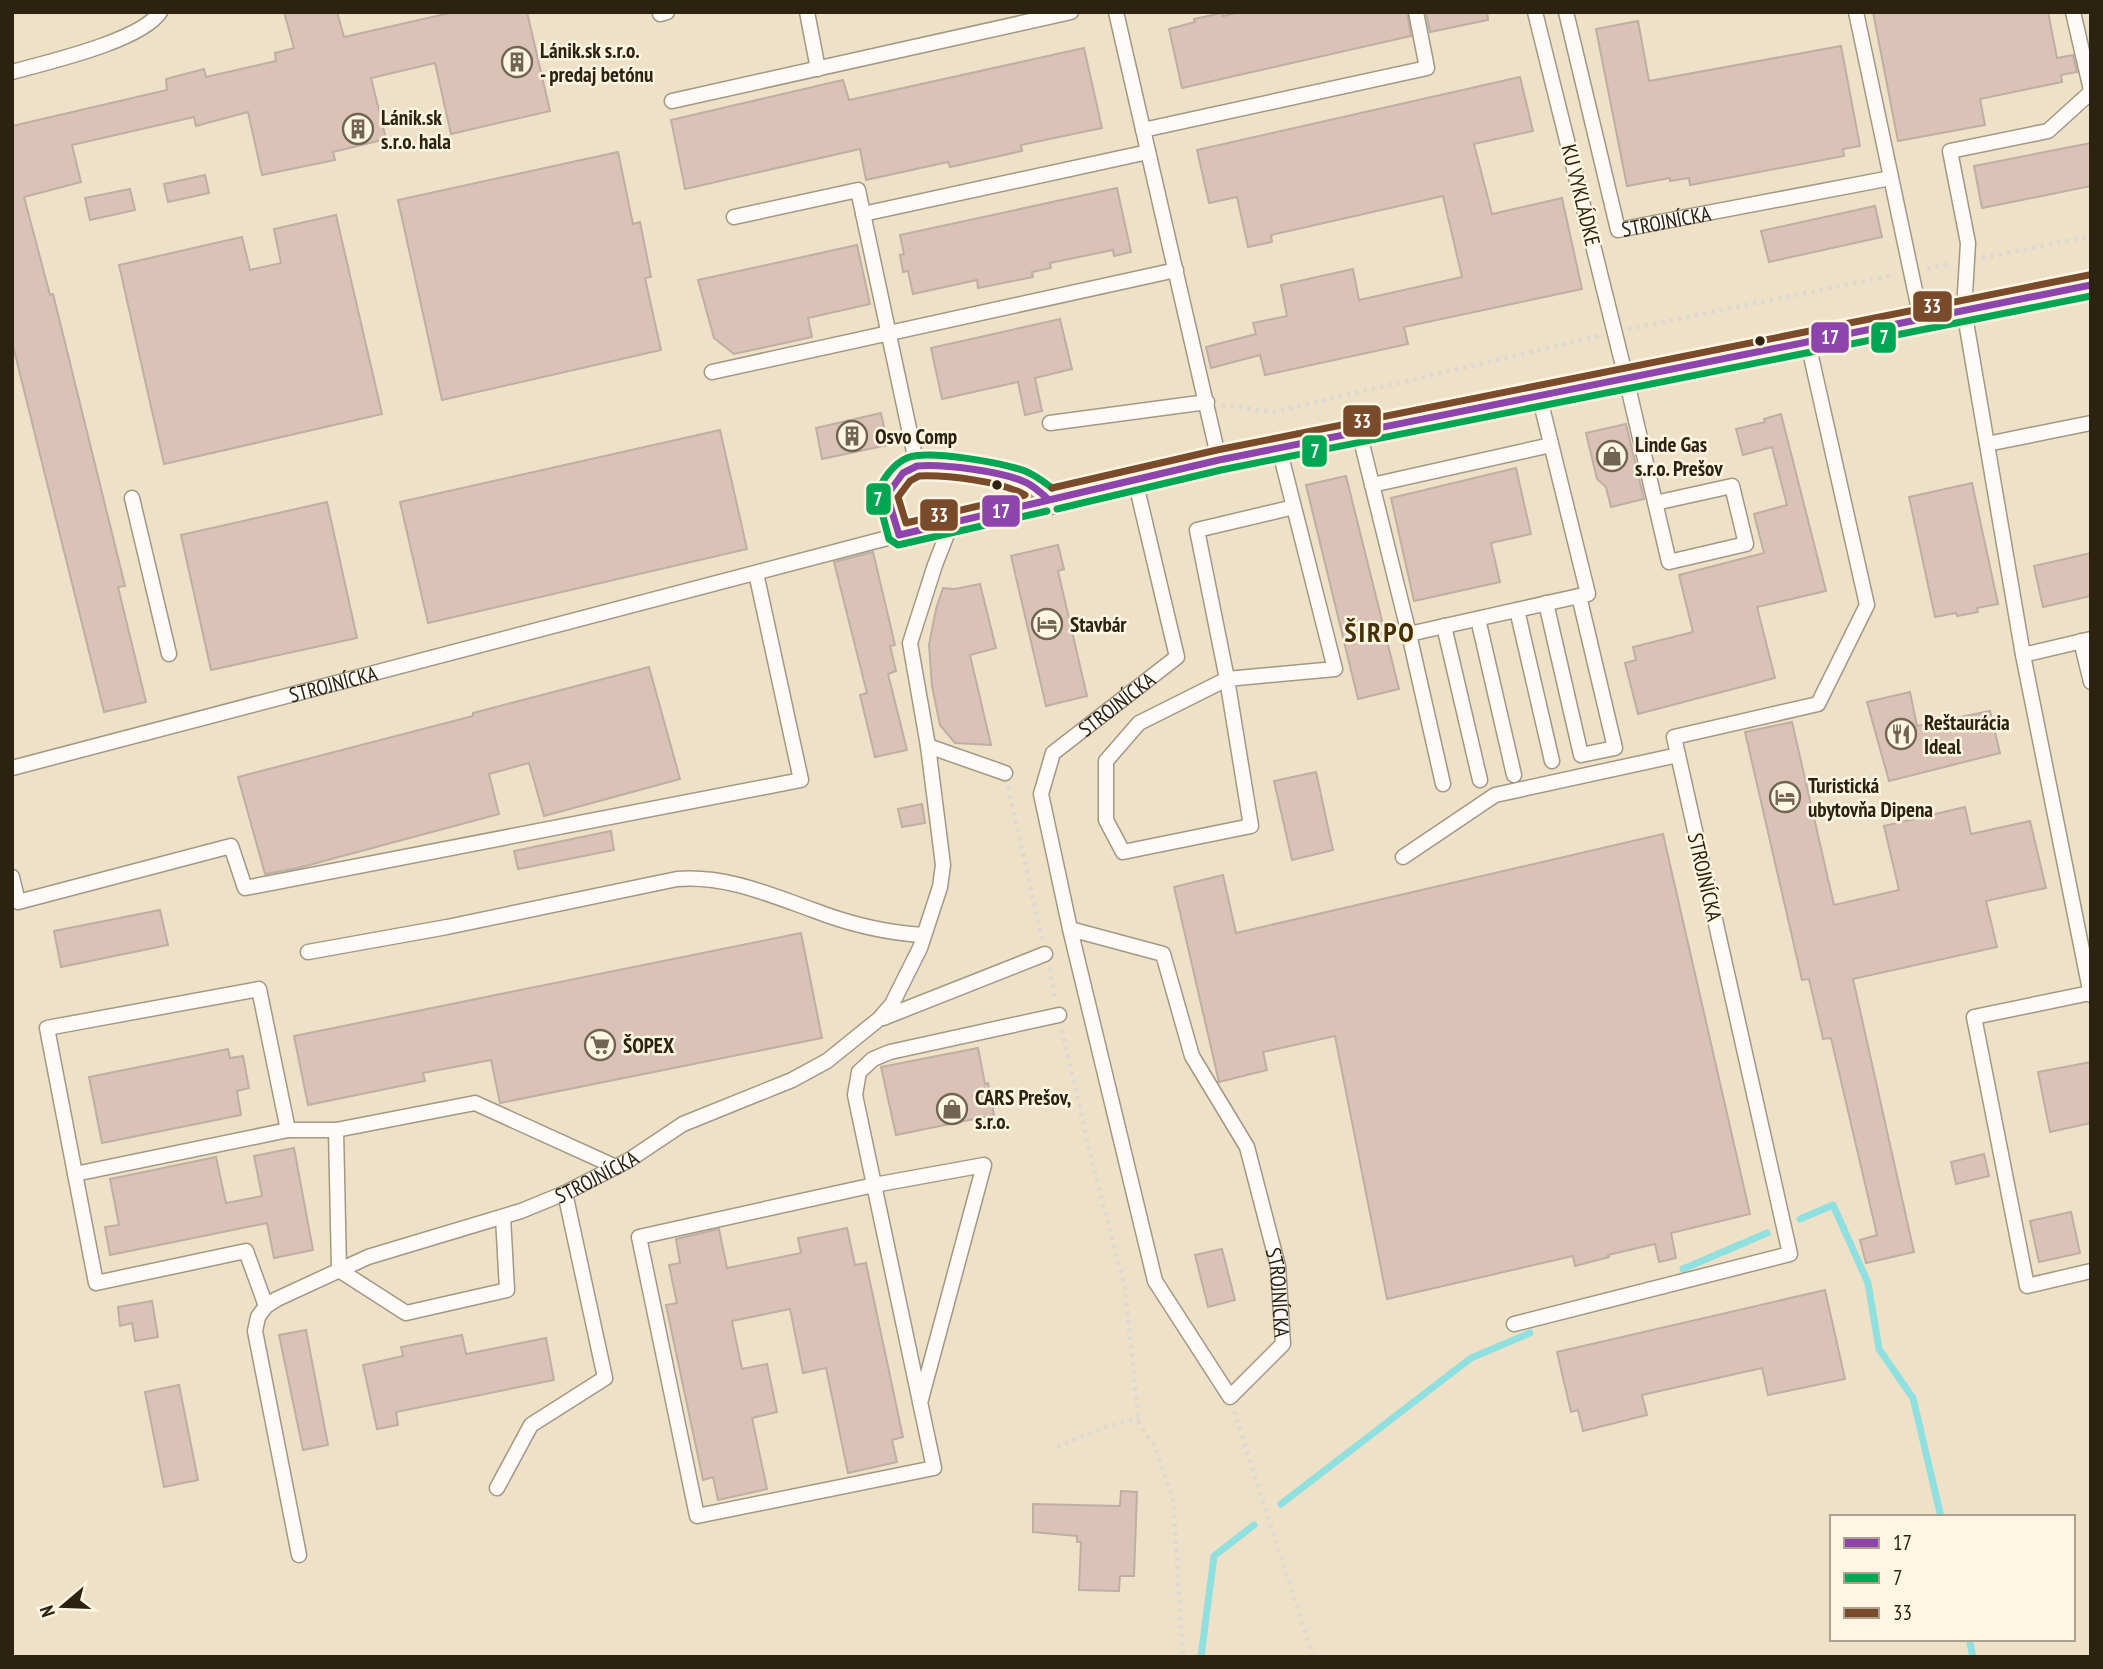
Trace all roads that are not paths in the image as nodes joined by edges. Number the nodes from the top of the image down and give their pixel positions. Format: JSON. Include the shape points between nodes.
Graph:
{"nodes":[{"id":1,"x":160,"y":12,"type":"edge"},
{"id":2,"x":807,"y":12,"type":"edge"},
{"id":3,"x":1071,"y":12,"type":"edge"},
{"id":4,"x":1116,"y":12,"type":"edge"},
{"id":5,"x":1416,"y":12,"type":"edge"},
{"id":6,"x":1535,"y":12,"type":"edge"},
{"id":7,"x":1566,"y":12,"type":"edge"},
{"id":8,"x":1856,"y":12,"type":"edge"},
{"id":9,"x":2073,"y":12,"type":"edge"},
{"id":10,"x":818,"y":69,"type":"junction"},
{"id":11,"x":12,"y":72,"type":"edge"},
{"id":12,"x":2091,"y":91,"type":"edge"},
{"id":13,"x":673,"y":102,"type":"dead end"},
{"id":14,"x":1143,"y":130,"type":"junction"},
{"id":15,"x":1148,"y":152,"type":"junction"},
{"id":16,"x":1891,"y":178,"type":"junction"},
{"id":17,"x":863,"y":214,"type":"junction"},
{"id":18,"x":734,"y":217,"type":"dead end"},
{"id":19,"x":1176,"y":270,"type":"junction"},
{"id":20,"x":2091,"y":285,"type":"edge"},
{"id":21,"x":1964,"y":310,"type":"junction"},
{"id":22,"x":1921,"y":319,"type":"junction"},
{"id":23,"x":889,"y":332,"type":"junction"},
{"id":24,"x":1808,"y":343,"type":"junction"},
{"id":25,"x":712,"y":372,"type":"dead end"},
{"id":26,"x":1626,"y":377,"type":"junction"},
{"id":27,"x":1539,"y":395,"type":"junction"},
{"id":28,"x":1207,"y":402,"type":"junction"},
{"id":29,"x":1050,"y":423,"type":"dead end"},
{"id":30,"x":2091,"y":423,"type":"edge"},
{"id":31,"x":1359,"y":432,"type":"junction"},
{"id":32,"x":1987,"y":444,"type":"junction"},
{"id":33,"x":1551,"y":445,"type":"junction"},
{"id":34,"x":1279,"y":448,"type":"junction"},
{"id":35,"x":1219,"y":460,"type":"junction"},
{"id":36,"x":918,"y":466,"type":"junction"},
{"id":37,"x":1135,"y":480,"type":"junction"},
{"id":38,"x":1372,"y":485,"type":"junction"},
{"id":39,"x":132,"y":498,"type":"dead end"},
{"id":40,"x":1050,"y":500,"type":"junction"},
{"id":41,"x":1655,"y":503,"type":"junction"},
{"id":42,"x":1294,"y":507,"type":"junction"},
{"id":43,"x":951,"y":524,"type":"junction"},
{"id":44,"x":899,"y":535,"type":"junction"},
{"id":45,"x":756,"y":573,"type":"junction"},
{"id":46,"x":1579,"y":596,"type":"junction"},
{"id":47,"x":1546,"y":604,"type":"junction"},
{"id":48,"x":1517,"y":610,"type":"junction"},
{"id":49,"x":1478,"y":619,"type":"junction"},
{"id":50,"x":1444,"y":626,"type":"junction"},
{"id":51,"x":1409,"y":634,"type":"junction"},
{"id":52,"x":2086,"y":640,"type":"edge"},
{"id":53,"x":169,"y":654,"type":"dead end"},
{"id":54,"x":2023,"y":655,"type":"junction"},
{"id":55,"x":1227,"y":679,"type":"junction"},
{"id":56,"x":2091,"y":682,"type":"edge"},
{"id":57,"x":928,"y":746,"type":"junction"},
{"id":58,"x":1678,"y":755,"type":"junction"},
{"id":59,"x":1552,"y":761,"type":"dead end"},
{"id":60,"x":12,"y":768,"type":"edge"},
{"id":61,"x":1004,"y":773,"type":"road end"},
{"id":62,"x":1514,"y":775,"type":"dead end"},
{"id":63,"x":1480,"y":780,"type":"dead end"},
{"id":64,"x":1443,"y":784,"type":"dead end"},
{"id":65,"x":1403,"y":857,"type":"dead end"},
{"id":66,"x":12,"y":877,"type":"edge"},
{"id":67,"x":1070,"y":929,"type":"junction"},
{"id":68,"x":924,"y":935,"type":"junction"},
{"id":69,"x":308,"y":952,"type":"dead end"},
{"id":70,"x":1045,"y":954,"type":"road end"},
{"id":71,"x":2087,"y":959,"type":"edge"},
{"id":72,"x":2090,"y":988,"type":"edge"},
{"id":73,"x":1059,"y":1015,"type":"road end"},
{"id":74,"x":879,"y":1019,"type":"junction"},
{"id":75,"x":288,"y":1130,"type":"junction"},
{"id":76,"x":336,"y":1130,"type":"junction"},
{"id":77,"x":616,"y":1167,"type":"junction"},
{"id":78,"x":75,"y":1174,"type":"junction"},
{"id":79,"x":874,"y":1185,"type":"junction"},
{"id":80,"x":565,"y":1193,"type":"junction"},
{"id":81,"x":503,"y":1217,"type":"junction"},
{"id":82,"x":339,"y":1269,"type":"junction"},
{"id":83,"x":2091,"y":1271,"type":"edge"},
{"id":84,"x":266,"y":1306,"type":"junction"},
{"id":85,"x":1514,"y":1324,"type":"dead end"},
{"id":86,"x":920,"y":1403,"type":"junction"},
{"id":87,"x":497,"y":1488,"type":"dead end"},
{"id":88,"x":299,"y":1555,"type":"dead end"}],
"edges":[{"from":1,"to":11,"type":"lane","via":[[153,23],[91,51]]},
{"from":2,"to":10,"type":"lane"},
{"from":3,"to":10,"type":"lane"},
{"from":4,"to":14,"type":"lane"},
{"from":5,"to":14,"type":"lane","via":[[1427,68]]},
{"from":6,"to":26,"type":"lane","name":"KU VYKLÁDKE"},
{"from":7,"to":16,"type":"lane","name":"STROJNÍCKA","via":[[1618,230]]},
{"from":8,"to":16,"type":"lane"},
{"from":9,"to":12,"type":"lane"},
{"from":10,"to":13,"type":"lane"},
{"from":12,"to":21,"type":"lane","via":[[2048,131],[1950,152],[1968,243]]},
{"from":14,"to":15,"type":"lane"},
{"from":15,"to":17,"type":"lane"},
{"from":15,"to":19,"type":"lane"},
{"from":16,"to":22,"type":"lane"},
{"from":17,"to":18,"type":"lane","via":[[858,190]]},
{"from":17,"to":23,"type":"lane"},
{"from":19,"to":23,"type":"lane"},
{"from":19,"to":28,"type":"lane"},
{"from":20,"to":21,"type":"street","name":"STROJNÍCKA"},
{"from":21,"to":22,"type":"street","name":"STROJNÍCKA"},
{"from":21,"to":32,"type":"lane"},
{"from":22,"to":24,"type":"street","name":"STROJNÍCKA"},
{"from":23,"to":25,"type":"lane"},
{"from":23,"to":36,"type":"lane"},
{"from":24,"to":26,"type":"street","name":"STROJNÍCKA"},
{"from":24,"to":58,"type":"lane","via":[[1867,605],[1818,704],[1674,737]]},
{"from":26,"to":27,"type":"street","name":"STROJNÍCKA"},
{"from":26,"to":41,"type":"lane","name":"KU VYKLÁDKE"},
{"from":27,"to":31,"type":"street","name":"STROJNÍCKA"},
{"from":27,"to":33,"type":"lane"},
{"from":28,"to":29,"type":"lane"},
{"from":28,"to":35,"type":"lane"},
{"from":30,"to":32,"type":"lane"},
{"from":31,"to":34,"type":"street","name":"STROJNÍCKA"},
{"from":31,"to":38,"type":"lane"},
{"from":32,"to":54,"type":"lane"},
{"from":33,"to":38,"type":"lane"},
{"from":33,"to":46,"type":"lane","via":[[1588,594]]},
{"from":34,"to":35,"type":"street","name":"STROJNÍCKA"},
{"from":34,"to":42,"type":"lane"},
{"from":35,"to":37,"type":"street","name":"STROJNÍCKA"},
{"from":36,"to":40,"type":"lane","via":[[1019,480]]},
{"from":36,"to":44,"type":"lane","via":[[899,475],[887,495]]},
{"from":37,"to":40,"type":"street","name":"STROJNÍCKA"},
{"from":37,"to":67,"type":"lane","name":"STROJNÍCKA","via":[[1177,656],[1053,753],[1041,794]]},
{"from":38,"to":51,"type":"lane"},
{"from":39,"to":53,"type":"lane"},
{"from":40,"to":43,"type":"lane","name":"STROJNÍCKA"},
{"from":41,"to":41,"type":"lane","name":"KU VYKLÁDKE","via":[[1669,562],[1746,544],[1732,486]]},
{"from":42,"to":55,"type":"lane","via":[[1197,530]]},
{"from":42,"to":55,"type":"lane","via":[[1335,669]]},
{"from":43,"to":44,"type":"lane","name":"STROJNÍCKA"},
{"from":43,"to":57,"type":"lane","name":"STROJNÍCKA","via":[[910,643]]},
{"from":44,"to":45,"type":"lane","name":"STROJNÍCKA"},
{"from":45,"to":60,"type":"lane","name":"STROJNÍCKA"},
{"from":45,"to":66,"type":"lane","via":[[801,780],[245,888],[231,846],[18,902]]},
{"from":46,"to":47,"type":"lane"},
{"from":46,"to":47,"type":"lane","via":[[1615,748],[1581,755]]},
{"from":47,"to":48,"type":"lane"},
{"from":48,"to":49,"type":"lane"},
{"from":48,"to":59,"type":"lane"},
{"from":49,"to":50,"type":"lane"},
{"from":49,"to":62,"type":"lane"},
{"from":50,"to":51,"type":"lane"},
{"from":50,"to":63,"type":"lane"},
{"from":51,"to":64,"type":"lane"},
{"from":52,"to":54,"type":"lane"},
{"from":52,"to":56,"type":"lane"},
{"from":54,"to":71,"type":"lane"},
{"from":55,"to":55,"type":"lane","via":[[1139,723],[1106,761],[1106,820],[1123,852],[1251,826]]},
{"from":57,"to":61,"type":"lane"},
{"from":57,"to":68,"type":"lane","name":"STROJNÍCKA","via":[[943,865],[938,897]]},
{"from":58,"to":65,"type":"lane","via":[[1495,795]]},
{"from":58,"to":85,"type":"lane","name":"STROJNÍCKA","via":[[1790,1254]]},
{"from":67,"to":67,"type":"lane","name":"STROJNÍCKA","via":[[1155,1281],[1230,1397],[1283,1344],[1278,1266],[1247,1147],[1192,1056],[1163,954]]},
{"from":68,"to":69,"type":"lane","via":[[881,930],[751,888],[699,877]]},
{"from":68,"to":74,"type":"lane","name":"STROJNÍCKA","via":[[892,1004]]},
{"from":70,"to":74,"type":"lane"},
{"from":71,"to":72,"type":"lane"},
{"from":72,"to":83,"type":"lane","via":[[1974,1017],[2027,1286]]},
{"from":73,"to":79,"type":"lane","via":[[873,1059],[859,1072],[855,1095]]},
{"from":74,"to":77,"type":"lane","name":"STROJNÍCKA","via":[[827,1061],[682,1124]]},
{"from":75,"to":76,"type":"lane"},
{"from":75,"to":78,"type":"lane"},
{"from":75,"to":78,"type":"lane","via":[[259,989],[47,1028]]},
{"from":76,"to":77,"type":"lane","via":[[475,1103]]},
{"from":76,"to":82,"type":"lane"},
{"from":77,"to":80,"type":"lane","name":"STROJNÍCKA"},
{"from":78,"to":84,"type":"lane","via":[[96,1283],[246,1251]]},
{"from":79,"to":86,"type":"lane"},
{"from":79,"to":86,"type":"lane","via":[[984,1166]]},
{"from":79,"to":86,"type":"lane","via":[[639,1237],[698,1517],[934,1468]]},
{"from":80,"to":81,"type":"lane","name":"STROJNÍCKA"},
{"from":80,"to":87,"type":"lane","via":[[605,1378],[531,1425]]},
{"from":81,"to":82,"type":"lane","name":"STROJNÍCKA"},
{"from":81,"to":82,"type":"lane","via":[[507,1290],[406,1313]]},
{"from":82,"to":84,"type":"lane","name":"STROJNÍCKA"},
{"from":84,"to":88,"type":"lane","via":[[255,1331]]}]}
